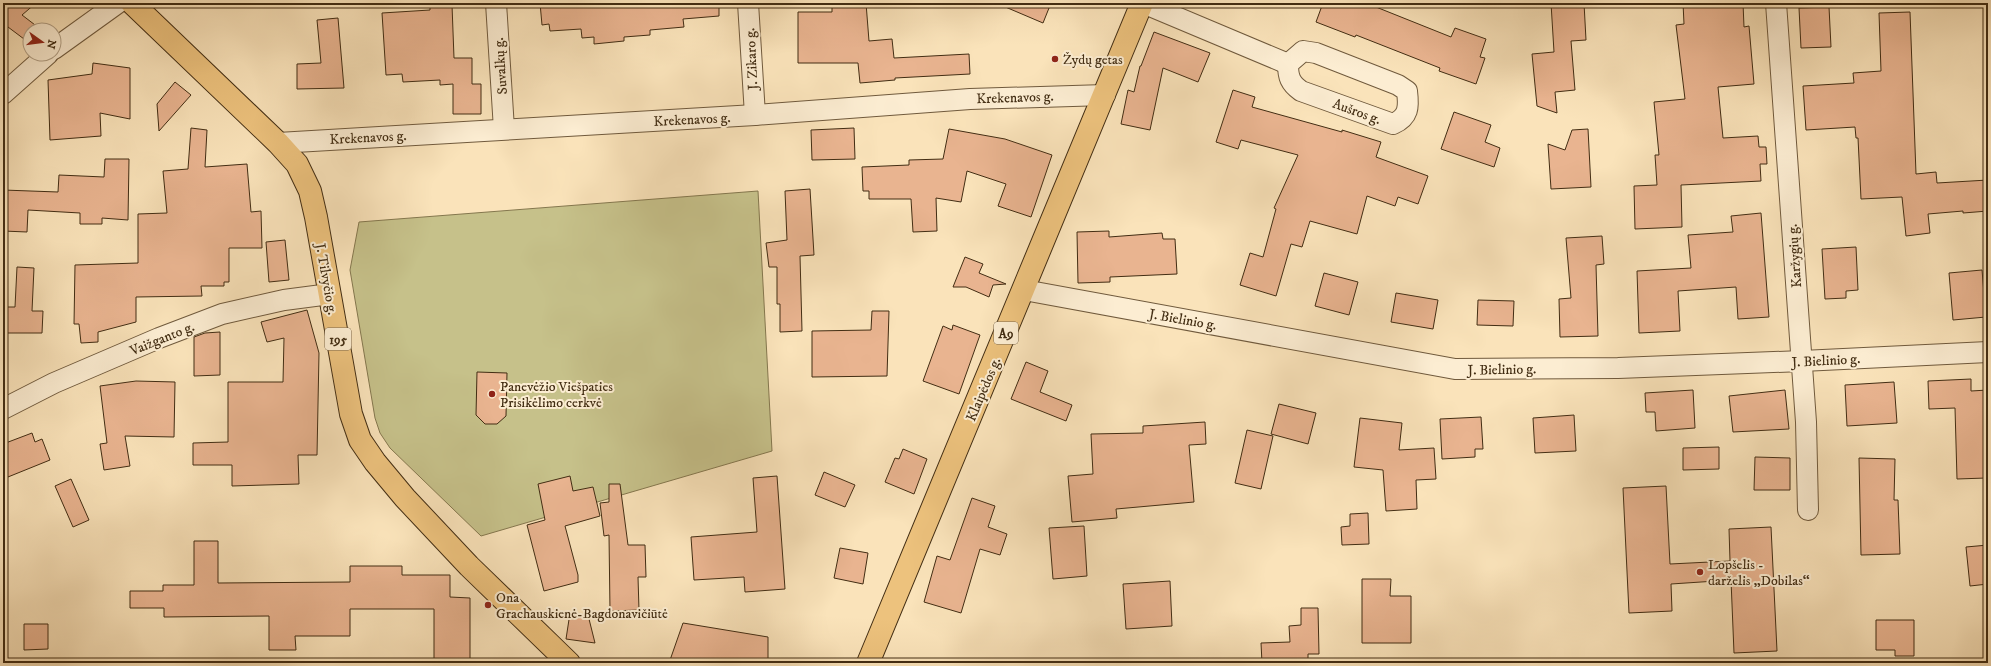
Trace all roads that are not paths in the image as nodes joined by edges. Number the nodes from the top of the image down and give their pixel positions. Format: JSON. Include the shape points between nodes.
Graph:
{"nodes":[{"id":1,"x":118,"y":3,"type":"edge"},
{"id":2,"x":132,"y":3,"type":"edge"},
{"id":3,"x":496,"y":3,"type":"edge"},
{"id":4,"x":748,"y":3,"type":"edge"},
{"id":5,"x":1142,"y":3,"type":"edge"},
{"id":6,"x":1776,"y":3,"type":"edge"},
{"id":7,"x":62,"y":43,"type":"edge"},
{"id":8,"x":39,"y":62,"type":"edge"},
{"id":9,"x":1288,"y":64,"type":"junction"},
{"id":10,"x":3,"y":94,"type":"edge"},
{"id":11,"x":1105,"y":95,"type":"junction"},
{"id":12,"x":755,"y":115,"type":"junction"},
{"id":13,"x":504,"y":129,"type":"junction"},
{"id":14,"x":278,"y":142,"type":"junction"},
{"id":15,"x":1024,"y":290,"type":"junction"},
{"id":16,"x":330,"y":294,"type":"junction"},
{"id":17,"x":1988,"y":352,"type":"edge"},
{"id":18,"x":1802,"y":361,"type":"junction"},
{"id":19,"x":3,"y":409,"type":"edge"},
{"id":20,"x":1808,"y":510,"type":"dead end"},
{"id":21,"x":569,"y":663,"type":"edge"},
{"id":22,"x":868,"y":663,"type":"edge"}],
"edges":[{"from":1,"to":7,"type":"street"},
{"from":2,"to":14,"type":"main road","name":"J. Tilvyčio g.","number":"195"},
{"from":3,"to":13,"type":"street","name":"Suvalkų g."},
{"from":4,"to":12,"type":"street","name":"J. Zikaro g."},
{"from":5,"to":9,"type":"street"},
{"from":5,"to":11,"type":"main road","name":"Klaipėdos g.","number":"A9"},
{"from":6,"to":18,"type":"street","name":"Karžygių g."},
{"from":8,"to":10,"type":"street"},
{"from":9,"to":9,"type":"street","name":"Aušros g.","via":[[1303,50],[1323,55],[1398,85],[1407,91],[1407,111],[1401,120],[1393,124],[1301,91],[1288,77]]},
{"from":11,"to":12,"type":"street","name":"Krekenavos g.","via":[[970,99]]},
{"from":11,"to":15,"type":"main road","name":"Klaipėdos g.","number":"A9"},
{"from":12,"to":13,"type":"street","name":"Krekenavos g."},
{"from":13,"to":14,"type":"street","name":"Krekenavos g."},
{"from":14,"to":16,"type":"main road","name":"J. Tilvyčio g.","number":"195","via":[[297,164],[310,191]]},
{"from":15,"to":18,"type":"street","name":"J. Bielinio g.","via":[[1455,369],[1618,368]]},
{"from":15,"to":22,"type":"main road","name":"Klaipėdos g.","number":"A9"},
{"from":16,"to":19,"type":"street","name":"Vaižganto g.","via":[[284,300],[222,314],[54,383]]},
{"from":16,"to":21,"type":"main road","name":"J. Tilvyčio g.","number":"195","via":[[351,414],[360,440],[405,498]]},
{"from":17,"to":18,"type":"street","name":"J. Bielinio g."},
{"from":18,"to":20,"type":"street","name":"Karžygių g."}]}
